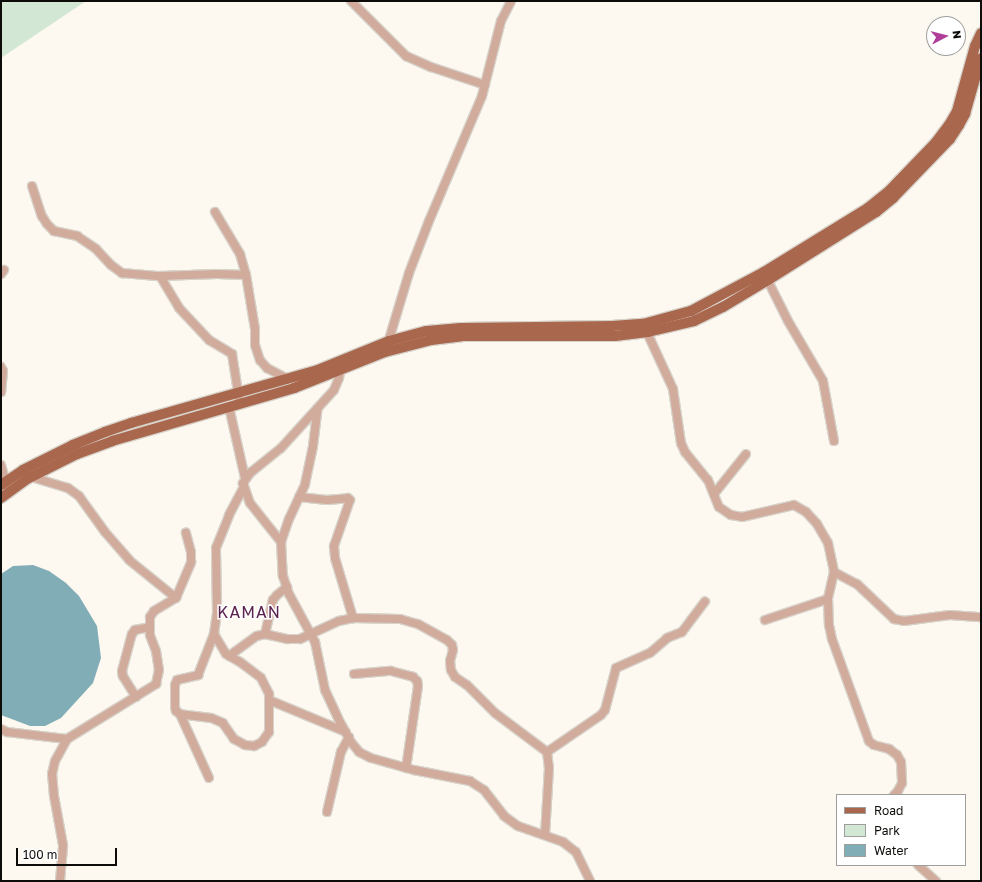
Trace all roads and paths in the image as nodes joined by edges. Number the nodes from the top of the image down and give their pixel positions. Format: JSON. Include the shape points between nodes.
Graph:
{"nodes":[{"id":1,"x":351,"y":1,"type":"edge"},
{"id":2,"x":511,"y":1,"type":"edge"},
{"id":3,"x":981,"y":33,"type":"edge"},
{"id":4,"x":978,"y":64,"type":"edge"},
{"id":5,"x":485,"y":84,"type":"junction"},
{"id":6,"x":32,"y":186,"type":"dead end"},
{"id":7,"x":215,"y":212,"type":"dead end"},
{"id":8,"x":246,"y":275,"type":"junction"},
{"id":9,"x":160,"y":276,"type":"junction"},
{"id":10,"x":766,"y":276,"type":"junction"},
{"id":11,"x":645,"y":328,"type":"junction"},
{"id":12,"x":389,"y":341,"type":"junction"},
{"id":13,"x":385,"y":352,"type":"junction"},
{"id":14,"x":341,"y":360,"type":"junction"},
{"id":15,"x":1,"y":367,"type":"edge"},
{"id":16,"x":340,"y":371,"type":"junction"},
{"id":17,"x":288,"y":379,"type":"junction"},
{"id":18,"x":1,"y":392,"type":"edge"},
{"id":19,"x":239,"y":399,"type":"junction"},
{"id":20,"x":229,"y":407,"type":"junction"},
{"id":21,"x":318,"y":408,"type":"junction"},
{"id":22,"x":834,"y":441,"type":"dead end"},
{"id":23,"x":746,"y":454,"type":"dead end"},
{"id":24,"x":1,"y":465,"type":"edge"},
{"id":25,"x":26,"y":474,"type":"junction"},
{"id":26,"x":245,"y":478,"type":"junction"},
{"id":27,"x":3,"y":483,"type":"edge"},
{"id":28,"x":244,"y":487,"type":"junction"},
{"id":29,"x":714,"y":494,"type":"junction"},
{"id":30,"x":5,"y":495,"type":"edge"},
{"id":31,"x":299,"y":497,"type":"junction"},
{"id":32,"x":186,"y":533,"type":"dead end"},
{"id":33,"x":281,"y":542,"type":"junction"},
{"id":34,"x":834,"y":572,"type":"junction"},
{"id":35,"x":287,"y":587,"type":"junction"},
{"id":36,"x":176,"y":598,"type":"junction"},
{"id":37,"x":828,"y":599,"type":"junction"},
{"id":38,"x":705,"y":602,"type":"dead end"},
{"id":39,"x":353,"y":618,"type":"junction"},
{"id":40,"x":981,"y":618,"type":"edge"},
{"id":41,"x":765,"y":620,"type":"dead end"},
{"id":42,"x":150,"y":627,"type":"junction"},
{"id":43,"x":214,"y":634,"type":"junction"},
{"id":44,"x":266,"y":634,"type":"junction"},
{"id":45,"x":310,"y":634,"type":"junction"},
{"id":46,"x":229,"y":656,"type":"junction"},
{"id":47,"x":354,"y":674,"type":"dead end"},
{"id":48,"x":136,"y":697,"type":"junction"},
{"id":49,"x":269,"y":700,"type":"junction"},
{"id":50,"x":180,"y":714,"type":"junction"},
{"id":51,"x":1,"y":729,"type":"edge"},
{"id":52,"x":347,"y":735,"type":"junction"},
{"id":53,"x":67,"y":739,"type":"junction"},
{"id":54,"x":547,"y":752,"type":"junction"},
{"id":55,"x":406,"y":768,"type":"junction"},
{"id":56,"x":209,"y":778,"type":"dead end"},
{"id":57,"x":895,"y":794,"type":"edge"},
{"id":58,"x":327,"y":812,"type":"dead end"},
{"id":59,"x":545,"y":835,"type":"junction"},
{"id":60,"x":919,"y":866,"type":"edge"},
{"id":61,"x":60,"y":881,"type":"edge"},
{"id":62,"x":590,"y":881,"type":"edge"},
{"id":63,"x":936,"y":881,"type":"edge"}],
"edges":[{"from":1,"to":5,"type":"street","via":[[404,54],[431,67]]},
{"from":2,"to":5,"type":"street","via":[[501,21]]},
{"from":3,"to":4,"type":"main road","via":[[975,46]]},
{"from":4,"to":10,"type":"main road","via":[[949,125],[890,190],[868,208]]},
{"from":5,"to":12,"type":"street","via":[[409,273]]},
{"from":6,"to":9,"type":"street","via":[[42,216],[54,231],[77,236],[96,249],[122,273]]},
{"from":7,"to":8,"type":"street","via":[[240,254]]},
{"from":8,"to":9,"type":"street"},
{"from":8,"to":17,"type":"street","via":[[255,328],[255,345],[260,360],[267,368]]},
{"from":9,"to":19,"type":"street","via":[[179,308],[209,340],[232,354]]},
{"from":10,"to":11,"type":"main road","via":[[691,311]]},
{"from":10,"to":22,"type":"street","via":[[788,321],[823,381]]},
{"from":11,"to":12,"type":"main road","via":[[461,328],[427,331]]},
{"from":11,"to":13,"type":"main road","via":[[615,336],[462,336],[431,340]]},
{"from":11,"to":29,"type":"street","via":[[673,389],[681,443],[685,452],[708,480]]},
{"from":12,"to":13,"type":"street"},
{"from":12,"to":14,"type":"main road"},
{"from":13,"to":16,"type":"main road"},
{"from":14,"to":16,"type":"street"},
{"from":14,"to":17,"type":"main road"},
{"from":15,"to":18,"type":"street"},
{"from":16,"to":19,"type":"main road","via":[[294,388]]},
{"from":16,"to":21,"type":"street","via":[[334,390]]},
{"from":17,"to":19,"type":"main road"},
{"from":19,"to":20,"type":"main road"},
{"from":19,"to":25,"type":"main road","via":[[112,430],[73,445]]},
{"from":20,"to":25,"type":"main road","via":[[112,441]]},
{"from":20,"to":26,"type":"street"},
{"from":21,"to":26,"type":"street","via":[[281,448]]},
{"from":21,"to":31,"type":"street","via":[[305,484]]},
{"from":23,"to":29,"type":"street"},
{"from":24,"to":27,"type":"street"},
{"from":25,"to":27,"type":"main road"},
{"from":25,"to":30,"type":"main road"},
{"from":25,"to":36,"type":"street","via":[[68,488],[79,496],[129,560]]},
{"from":26,"to":28,"type":"street"},
{"from":27,"to":30,"type":"street"},
{"from":28,"to":33,"type":"street","via":[[250,503]]},
{"from":28,"to":43,"type":"street","via":[[226,521],[216,548],[218,613]]},
{"from":29,"to":34,"type":"street","via":[[719,507],[732,515],[742,517],[794,505],[806,512],[817,524],[828,544]]},
{"from":31,"to":33,"type":"street"},
{"from":31,"to":39,"type":"street","via":[[350,500],[334,546],[335,558]]},
{"from":32,"to":36,"type":"street","via":[[191,562]]},
{"from":33,"to":35,"type":"street","via":[[283,576]]},
{"from":34,"to":37,"type":"street"},
{"from":34,"to":40,"type":"street","via":[[857,584],[894,619],[904,621],[950,615]]},
{"from":35,"to":44,"type":"street","via":[[273,600]]},
{"from":35,"to":45,"type":"street"},
{"from":36,"to":42,"type":"street","via":[[154,611],[150,617]]},
{"from":37,"to":41,"type":"street"},
{"from":37,"to":57,"type":"street","via":[[832,639],[866,735],[874,745],[889,749],[897,755],[901,762],[902,783]]},
{"from":38,"to":54,"type":"street","via":[[682,632],[667,638],[650,653],[616,668],[606,710]]},
{"from":39,"to":45,"type":"street","via":[[339,621]]},
{"from":39,"to":54,"type":"street","via":[[400,619],[418,624],[447,640],[452,645],[450,661],[455,677],[467,685],[495,714]]},
{"from":42,"to":48,"type":"street","via":[[159,670],[158,680]]},
{"from":42,"to":48,"type":"street","via":[[135,630],[132,634],[122,671]]},
{"from":43,"to":46,"type":"street"},
{"from":43,"to":50,"type":"street","via":[[198,675],[177,680],[175,707]]},
{"from":44,"to":45,"type":"street","via":[[292,640]]},
{"from":44,"to":46,"type":"street","via":[[258,636]]},
{"from":45,"to":52,"type":"street","via":[[315,642],[325,690]]},
{"from":46,"to":49,"type":"street","via":[[261,678]]},
{"from":47,"to":55,"type":"street","via":[[391,671],[413,677],[417,681]]},
{"from":48,"to":53,"type":"street"},
{"from":49,"to":50,"type":"street","via":[[269,732],[262,742],[254,746],[245,745],[234,739],[223,723],[211,718]]},
{"from":49,"to":52,"type":"street"},
{"from":50,"to":56,"type":"street"},
{"from":51,"to":53,"type":"street","via":[[7,732]]},
{"from":52,"to":55,"type":"street","via":[[359,752]]},
{"from":52,"to":58,"type":"street"},
{"from":53,"to":61,"type":"street","via":[[55,761],[52,774],[63,846]]},
{"from":54,"to":59,"type":"street","via":[[549,768]]},
{"from":55,"to":59,"type":"street","via":[[470,782],[484,790],[504,816],[518,826]]},
{"from":59,"to":62,"type":"street","via":[[563,842],[576,852]]},
{"from":60,"to":63,"type":"street"}]}
